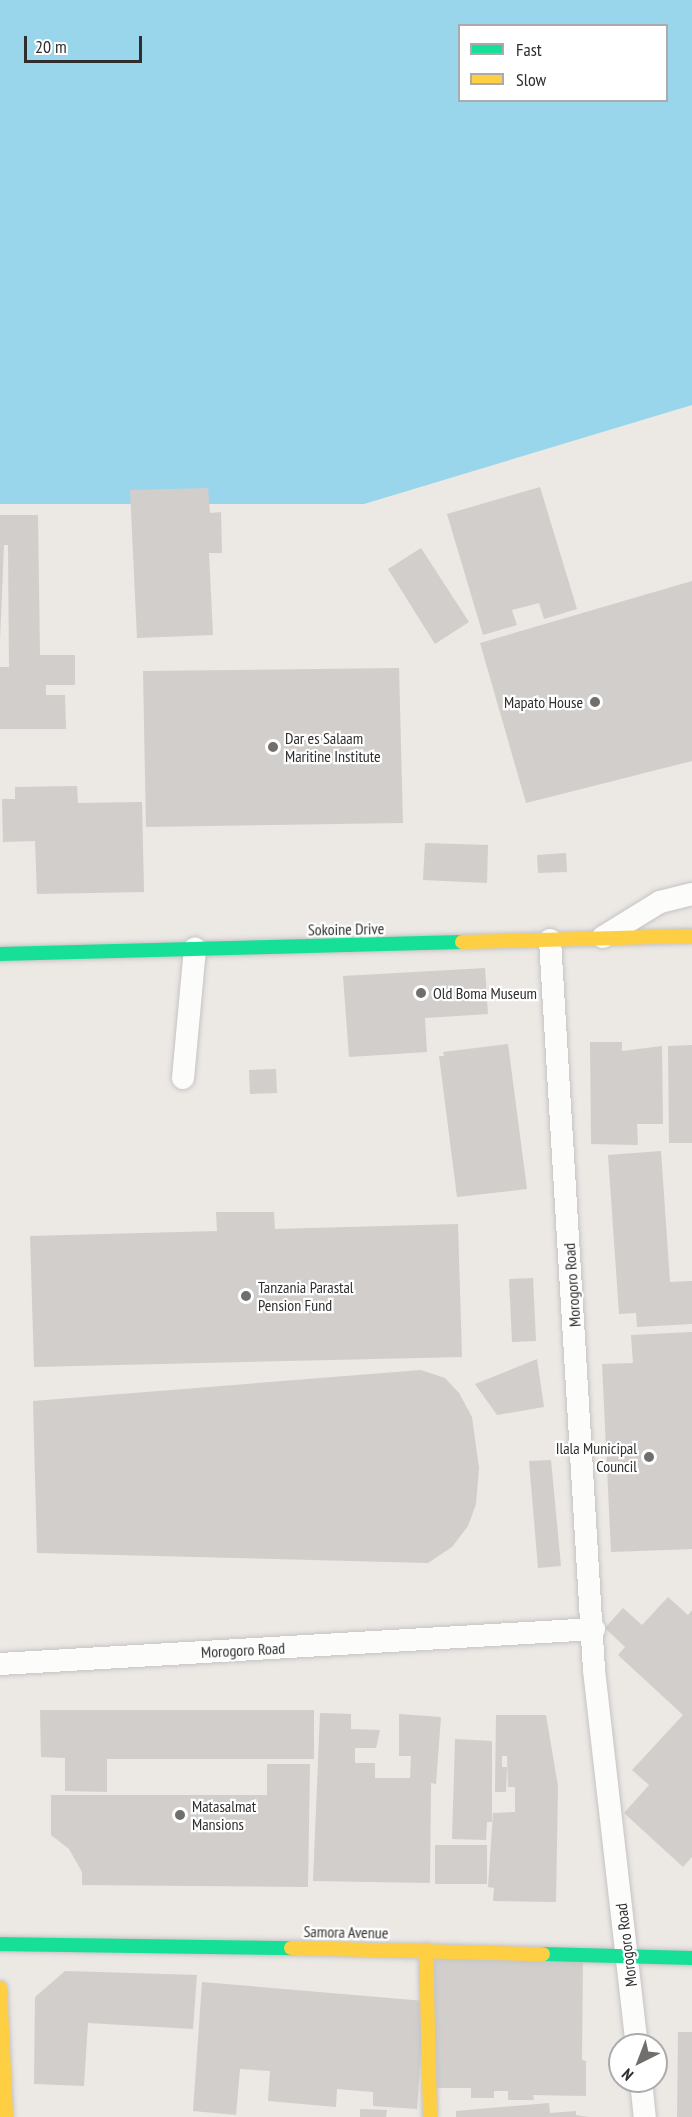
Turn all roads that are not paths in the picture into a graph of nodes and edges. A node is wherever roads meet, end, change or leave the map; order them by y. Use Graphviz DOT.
graph roads {
  1 [pos="692,894"];
  2 [pos="692,936"];
  3 [pos="599,939"];
  4 [pos="550,940"];
  5 [pos="195,949"];
  6 [pos="0,954"];
  7 [pos="183,1078"];
  8 [pos="594,1629"];
  9 [pos="0,1664"];
  10 [pos="0,1944"];
  11 [pos="426,1950"];
  12 [pos="627,1956"];
  13 [pos="692,1958"];
  14 [pos="0,1988"];
  15 [pos="636,2033"];
  16 [pos="642,2093"];
  17 [pos="6,2117"];
  18 [pos="430,2117"];
  19 [pos="645,2117"];
  1 -- 3 [label="lane"];
  2 -- 3 [label="street, Sokoine Drive"];
  3 -- 4 [label="street, Sokoine Drive"];
  4 -- 5 [label="street, Sokoine Drive"];
  4 -- 8 [label="lane, Morogoro Road"];
  5 -- 6 [label="street, Sokoine Drive"];
  5 -- 7 [label="lane"];
  8 -- 9 [label="lane, Morogoro Road"];
  8 -- 12 [label="lane, Morogoro Road"];
  10 -- 11 [label="street, Samora Avenue"];
  11 -- 12 [label="street, Samora Avenue"];
  11 -- 18 [label="street"];
  12 -- 13 [label="street, Samora Avenue"];
  12 -- 15 [label="lane, Morogoro Road"];
  14 -- 17 [label="street"];
  16 -- 19 [label="lane"];
}
